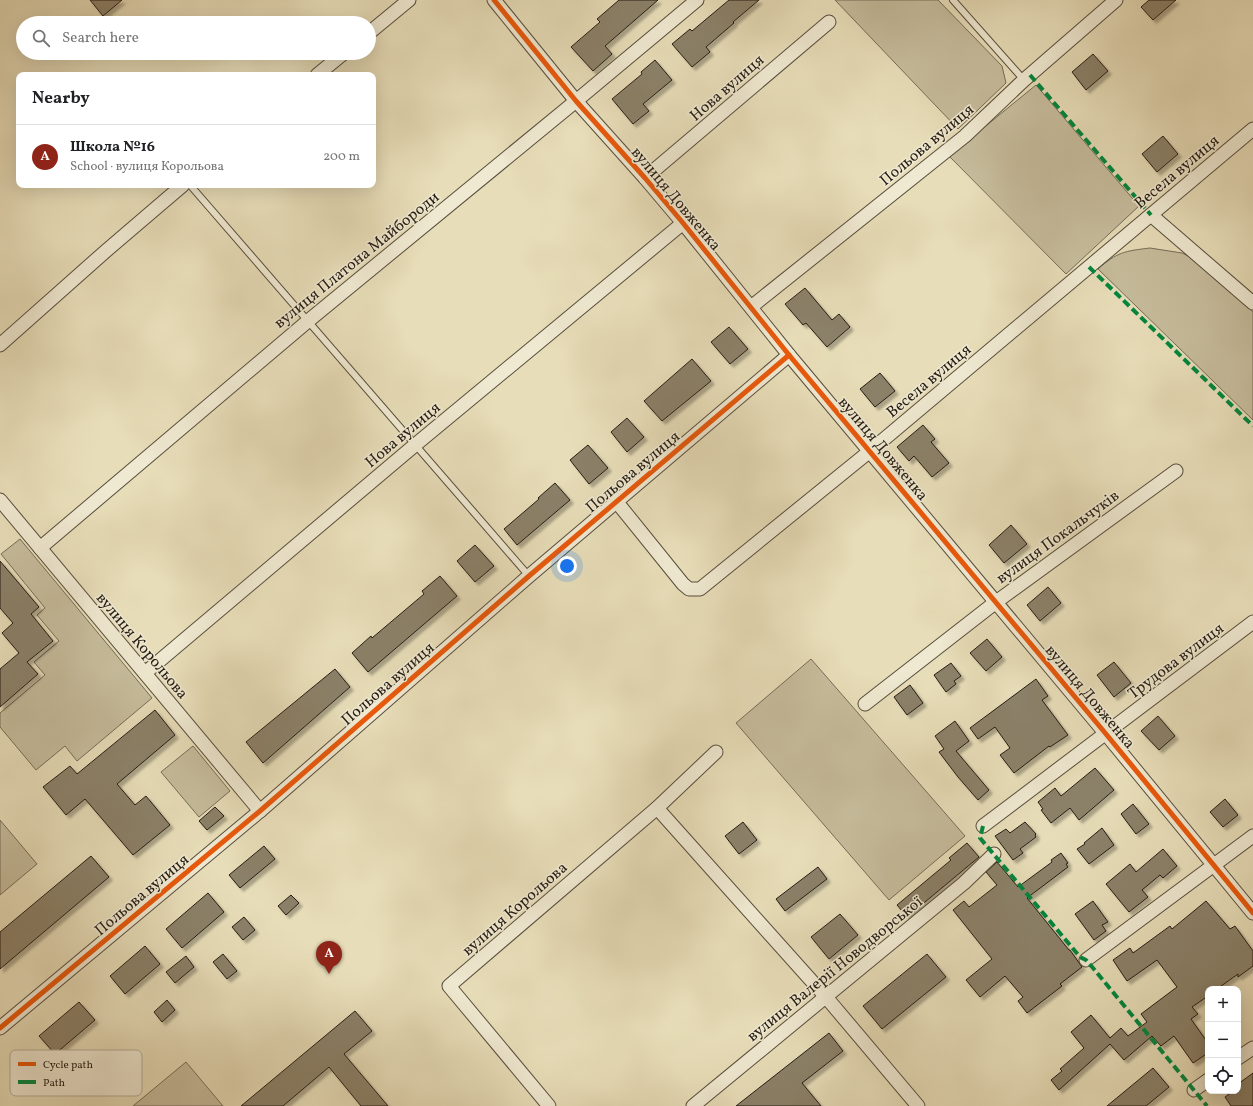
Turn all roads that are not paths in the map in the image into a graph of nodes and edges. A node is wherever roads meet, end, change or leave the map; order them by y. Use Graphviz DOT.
graph roads {
  1 [pos="409,0"];
  2 [pos="494,0"];
  3 [pos="697,0"];
  4 [pos="953,0"];
  5 [pos="1116,0"];
  6 [pos="829,22"];
  7 [pos="376,27"];
  8 [pos="335,60"];
  9 [pos="321,72"];
  10 [pos="1024,80"];
  11 [pos="576,101"];
  12 [pos="1253,129"];
  13 [pos="645,178"];
  14 [pos="179,188"];
  15 [pos="193,188"];
  16 [pos="1151,215"];
  17 [pos="682,223"];
  18 [pos="1253,303"];
  19 [pos="751,307"];
  20 [pos="308,321"];
  21 [pos="0,345"];
  22 [pos="789,356"];
  23 [pos="415,445"];
  24 [pos="870,451"];
  25 [pos="1176,471"];
  26 [pos="0,500"];
  27 [pos="616,501"];
  28 [pos="40,548"];
  29 [pos="529,576"];
  30 [pos="996,602"];
  31 [pos="1253,622"];
  32 [pos="145,673"];
  33 [pos="865,704"];
  34 [pos="1106,734"];
  35 [pos="716,752"];
  36 [pos="657,808"];
  37 [pos="260,811"];
  38 [pos="983,826"];
  39 [pos="1253,836"];
  40 [pos="994,854"];
  41 [pos="1214,865"];
  42 [pos="1253,912"];
  43 [pos="1086,960"];
  44 [pos="826,997"];
  45 [pos="0,1028"];
  46 [pos="1253,1048"];
  47 [pos="1241,1056"];
  48 [pos="1205,1082"];
  49 [pos="1194,1090"];
  50 [pos="549,1106"];
  51 [pos="693,1106"];
  52 [pos="918,1106"];
  1 -- 7 [label="street"];
  2 -- 11 [label="street, вулиця Довженка"];
  3 -- 11 [label="street, вулиця Платона Майбороди"];
  4 -- 10 [label="lane"];
  5 -- 10 [label="street, Польова вулиця"];
  6 -- 13 [label="street, Нова вулиця"];
  8 -- 9 [label="street"];
  10 -- 19 [label="street, Польова вулиця"];
  11 -- 13 [label="street, вулиця Довженка"];
  11 -- 20 [label="street, вулиця Платона Майбороди"];
  12 -- 16 [label="street, Весела вулиця"];
  13 -- 17 [label="street, вулиця Довженка"];
  14 -- 21 [label="street"];
  15 -- 20 [label="lane"];
  16 -- 18 [label="street"];
  16 -- 24 [label="street, Весела вулиця"];
  17 -- 19 [label="street, вулиця Довженка"];
  17 -- 23 [label="street, Нова вулиця"];
  19 -- 22 [label="street, вулиця Довженка"];
  20 -- 23 [label="lane"];
  20 -- 28 [label="street, вулиця Платона Майбороди"];
  22 -- 24 [label="street, вулиця Довженка"];
  22 -- 27 [label="street, Польова вулиця"];
  23 -- 29 [label="lane"];
  23 -- 32 [label="street, Нова вулиця"];
  24 -- 27 [label="street, Весела вулиця"];
  24 -- 30 [label="street, вулиця Довженка"];
  25 -- 30 [label="street, вулиця Покальчуків"];
  26 -- 28 [label="street, вулиця Корольова"];
  27 -- 29 [label="street, Польова вулиця"];
  28 -- 32 [label="street, вулиця Корольова"];
  29 -- 37 [label="street, Польова вулиця"];
  30 -- 33 [label="street, вулиця Покальчуків"];
  30 -- 34 [label="street, вулиця Довженка"];
  31 -- 34 [label="street, Трудова вулиця"];
  32 -- 37 [label="street, вулиця Корольова"];
  34 -- 38 [label="street, Трудова вулиця"];
  34 -- 41 [label="street, вулиця Довженка"];
  35 -- 36 [label="street, вулиця Корольова"];
  36 -- 44 [label="street"];
  36 -- 50 [label="street, вулиця Корольова"];
  37 -- 45 [label="street, Польова вулиця"];
  39 -- 41 [label="street"];
  40 -- 44 [label="street, вулиця Валерії Новодворської"];
  41 -- 42 [label="street, вулиця Довженка"];
  41 -- 43 [label="street"];
  44 -- 51 [label="street, вулиця Валерії Новодворської"];
  44 -- 52 [label="street"];
  46 -- 47 [label="street"];
  48 -- 49 [label="street"];
}
